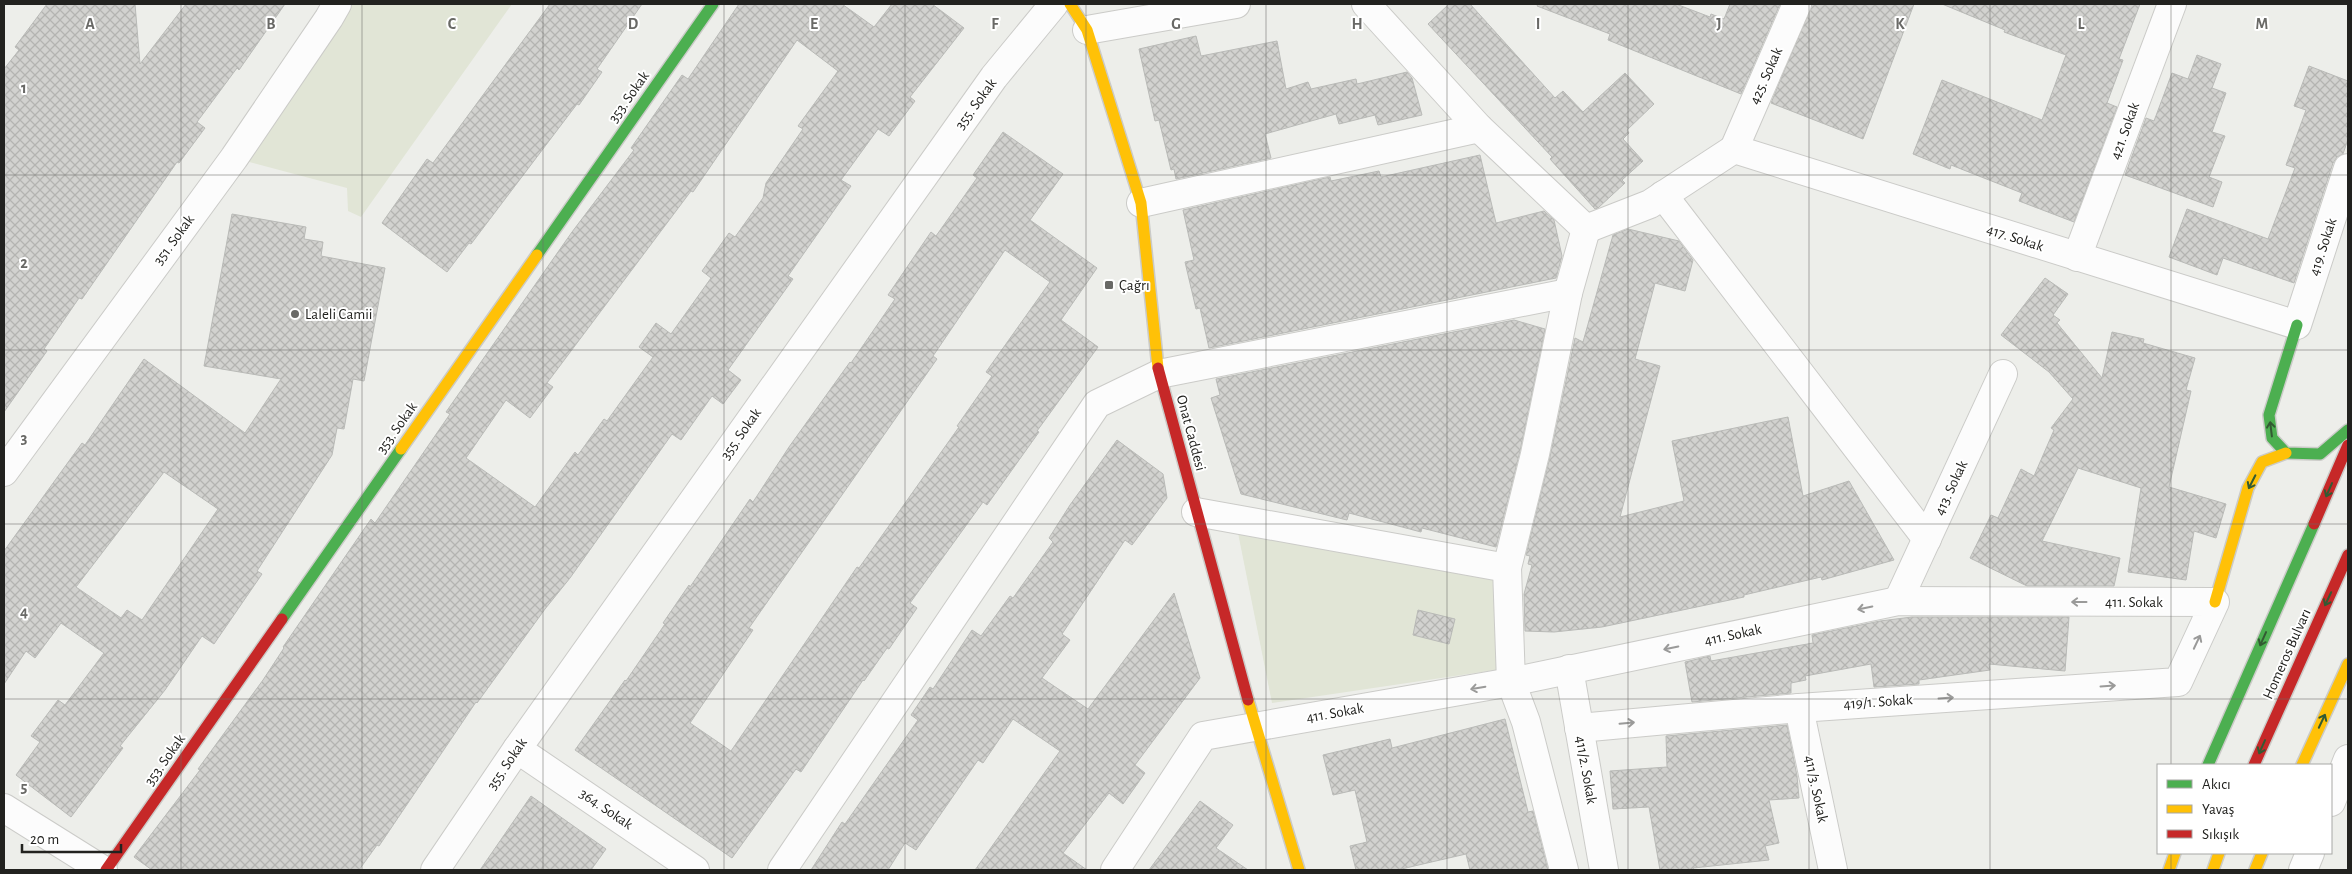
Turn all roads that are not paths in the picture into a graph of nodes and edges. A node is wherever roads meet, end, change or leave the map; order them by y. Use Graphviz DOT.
graph roads {
  1 [pos="337,4"];
  2 [pos="713,4"];
  3 [pos="1054,4"];
  4 [pos="1070,4"];
  5 [pos="1236,4"];
  6 [pos="1366,4"];
  7 [pos="1797,4"];
  8 [pos="2172,4"];
  9 [pos="1087,30"];
  10 [pos="1479,128"];
  11 [pos="1734,149"];
  12 [pos="2348,168"];
  13 [pos="1663,195"];
  14 [pos="1141,203"];
  15 [pos="1586,229"];
  16 [pos="2077,257"];
  17 [pos="1568,293"];
  18 [pos="2297,325"];
  19 [pos="1159,374"];
  20 [pos="2003,374"];
  21 [pos="2348,430"];
  22 [pos="2348,446"];
  23 [pos="2286,453"];
  24 [pos="4,472"];
  25 [pos="1196,512"];
  26 [pos="1927,539"];
  27 [pos="2348,555"];
  28 [pos="1507,568"];
  29 [pos="1898,602"];
  30 [pos="2215,602"];
  31 [pos="2348,664"];
  32 [pos="1569,669"];
  33 [pos="1511,682"];
  34 [pos="1799,708"];
  35 [pos="1255,727"];
  36 [pos="1579,728"];
  37 [pos="517,748"];
  38 [pos="2348,759"];
  39 [pos="2208,764"];
  40 [pos="2254,764"];
  41 [pos="2302,764"];
  42 [pos="2332,799"];
  43 [pos="4,808"];
  44 [pos="2175,854"];
  45 [pos="2219,854"];
  46 [pos="2262,854"];
  47 [pos="2310,854"];
  48 [pos="105,870"];
  49 [pos="435,870"];
  50 [pos="695,870"];
  51 [pos="782,870"];
  52 [pos="1115,870"];
  53 [pos="1299,870"];
  54 [pos="1564,870"];
  55 [pos="1604,870"];
  56 [pos="1833,870"];
  57 [pos="2169,870"];
  58 [pos="2213,870"];
  59 [pos="2254,870"];
  60 [pos="2303,870"];
  1 -- 24 [label="street, 351. Sokak"];
  2 -- 48 [label="main road, 353. Sokak"];
  3 -- 37 [label="street, 355. Sokak"];
  4 -- 9 [label="main road, Onat Caddesi"];
  5 -- 9 [label="street"];
  6 -- 10 [label="street"];
  7 -- 11 [label="street, 425. Sokak"];
  8 -- 16 [label="street, 421. Sokak"];
  9 -- 14 [label="main road, Onat Caddesi"];
  10 -- 14 [label="street"];
  10 -- 15 [label="street"];
  11 -- 13 [label="street"];
  11 -- 16 [label="street, 417. Sokak"];
  12 -- 18 [label="street, 419. Sokak"];
  13 -- 15 [label="street"];
  13 -- 26 [label="street"];
  14 -- 19 [label="main road, Onat Caddesi"];
  15 -- 17 [label="street"];
  16 -- 18 [label="street, 417. Sokak"];
  17 -- 19 [label="street"];
  17 -- 28 [label="street"];
  23 -- 18 [label="main road, one-way"];
  19 -- 25 [label="main road, Onat Caddesi"];
  19 -- 51 [label="street"];
  20 -- 26 [label="street, 413. Sokak"];
  21 -- 23 [label="main road"];
  22 -- 39 [label="main road, one-way"];
  23 -- 30 [label="main road, one-way"];
  25 -- 28 [label="street"];
  25 -- 35 [label="main road, Onat Caddesi"];
  26 -- 29 [label="street, 413. Sokak"];
  27 -- 40 [label="main road, Homeros Bulvarı, one-way"];
  28 -- 33 [label="street"];
  30 -- 29 [label="street, 411. Sokak, one-way"];
  29 -- 32 [label="street, 411. Sokak, one-way"];
  34 -- 30 [label="street, 419/1. Sokak, one-way"];
  41 -- 31 [label="main road, one-way"];
  32 -- 33 [label="street, 411. Sokak"];
  32 -- 36 [label="street, 411/2. Sokak"];
  33 -- 35 [label="street, 411. Sokak, one-way"];
  33 -- 54 [label="street"];
  36 -- 34 [label="street, 419/1. Sokak, one-way"];
  34 -- 56 [label="street, 411/3. Sokak"];
  35 -- 52 [label="street, 411. Sokak"];
  35 -- 53 [label="main road, Onat Caddesi"];
  36 -- 55 [label="street, 411/2. Sokak"];
  37 -- 49 [label="street, 355. Sokak"];
  37 -- 50 [label="street, 364. Sokak"];
  38 -- 42 [label="street"];
  43 -- 48 [label="street"];
  44 -- 57 [label="main road"];
  45 -- 58 [label="main road"];
  46 -- 59 [label="main road"];
  47 -- 60 [label="street"];
}
